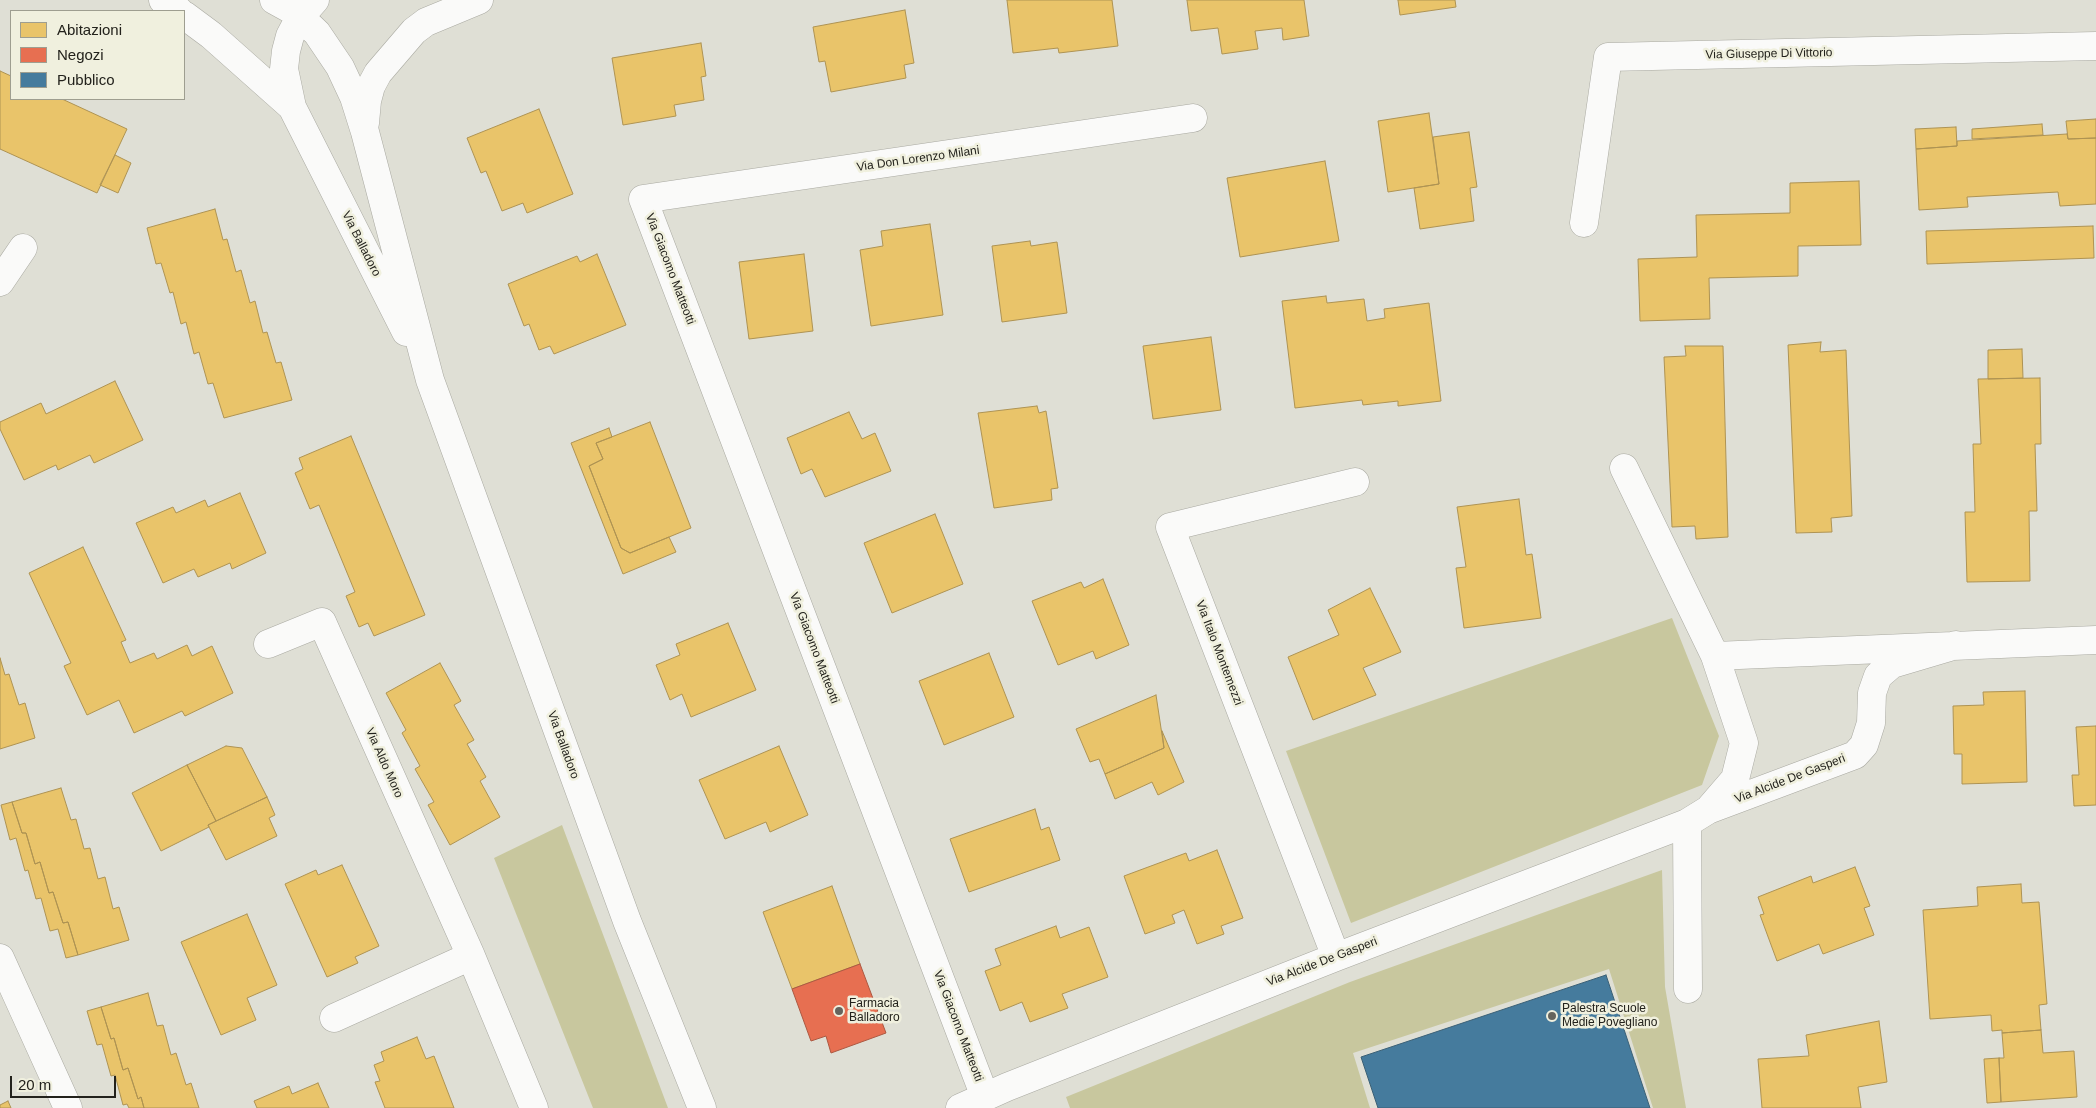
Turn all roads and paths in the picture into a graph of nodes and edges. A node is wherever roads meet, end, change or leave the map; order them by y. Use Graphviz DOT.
graph roads {
  1 [pos="163,0"];
  2 [pos="274,0"];
  3 [pos="479,0"];
  4 [pos="308,9"];
  5 [pos="178,10"];
  6 [pos="185,16"];
  7 [pos="2096,46"];
  8 [pos="292,107"];
  9 [pos="1193,118"];
  10 [pos="365,132"];
  11 [pos="643,199"];
  12 [pos="1584,223"];
  13 [pos="23,248"];
  14 [pos="0,282"];
  15 [pos="430,380"];
  16 [pos="1624,468"];
  17 [pos="1355,482"];
  18 [pos="2096,640"];
  19 [pos="268,644"];
  20 [pos="1956,645"];
  21 [pos="1715,656"];
  22 [pos="1697,816"];
  23 [pos="471,956"];
  24 [pos="1336,957"];
  25 [pos="0,958"];
  26 [pos="1688,989"];
  27 [pos="334,1018"];
  28 [pos="1002,1097"];
  29 [pos="68,1108"];
  30 [pos="534,1108"];
  31 [pos="702,1108"];
  32 [pos="960,1108"];
  1 -- 5 [label="street"];
  2 -- 4 [label="street, Via Balladoro"];
  3 -- 10 [label="street, Via Balladoro"];
  4 -- 8 [label="street, Via Balladoro"];
  4 -- 10 [label="street, Via Balladoro"];
  6 -- 8 [label="street, Via Balladoro"];
  7 -- 12 [label="street, Via Giuseppe Di Vittorio"];
  8 -- 15 [label="street, Via Balladoro"];
  9 -- 11 [label="street, Via Don Lorenzo Milani"];
  10 -- 15 [label="street, Via Balladoro"];
  11 -- 28 [label="street, Via Giacomo Matteotti"];
  13 -- 14 [label="street"];
  15 -- 31 [label="street, Via Balladoro"];
  16 -- 21 [label="street, Via Alcide De Gasperi"];
  17 -- 24 [label="street, Via Italo Montemezzi"];
  18 -- 20 [label="street, Via Alcide De Gasperi"];
  19 -- 23 [label="street, Via Aldo Moro"];
  20 -- 21 [label="street, Via Alcide De Gasperi"];
  20 -- 22 [label="street, Via Alcide De Gasperi"];
  21 -- 22 [label="street, Via Alcide De Gasperi"];
  22 -- 24 [label="street, Via Alcide De Gasperi"];
  22 -- 26 [label="street"];
  23 -- 27 [label="street"];
  23 -- 30 [label="street, Via Aldo Moro"];
  24 -- 28 [label="street, Via Alcide De Gasperi"];
  25 -- 29 [label="street"];
  28 -- 32 [label="street, Via Alcide De Gasperi"];
}
